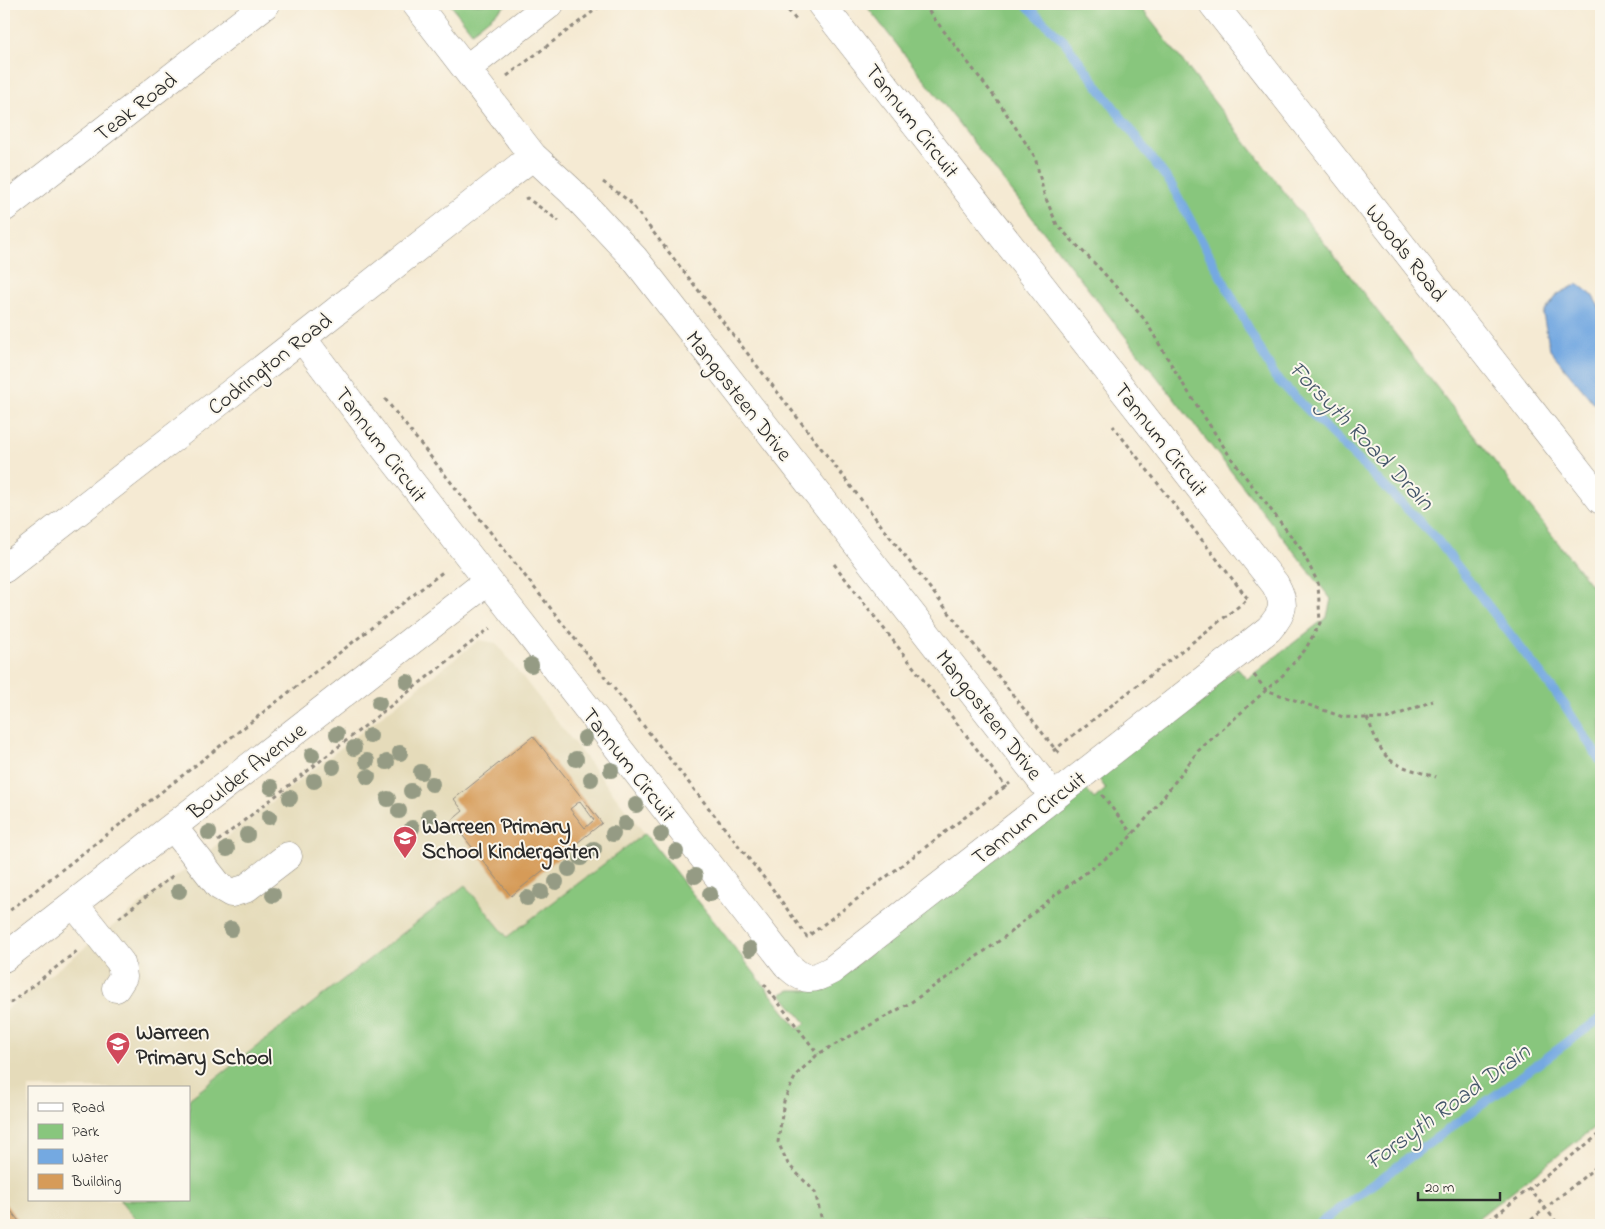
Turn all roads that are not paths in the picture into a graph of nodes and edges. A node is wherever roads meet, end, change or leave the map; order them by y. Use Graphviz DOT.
graph roads {
  1 [pos="266,4"];
  2 [pos="416,4"];
  3 [pos="550,4"];
  4 [pos="821,4"];
  5 [pos="1213,4"];
  6 [pos="466,69"];
  7 [pos="533,156"];
  8 [pos="4,208"];
  9 [pos="302,338"];
  10 [pos="1601,500"];
  11 [pos="4,569"];
  12 [pos="488,581"];
  13 [pos="1054,796"];
  14 [pos="173,827"];
  15 [pos="288,856"];
  16 [pos="74,904"];
  17 [pos="4,958"];
  18 [pos="116,988"];
  1 -- 8 [label="street, Teak Road"];
  2 -- 6 [label="street, Mangosteen Drive"];
  3 -- 6 [label="street"];
  4 -- 13 [label="street, Tannum Circuit"];
  5 -- 10 [label="street, Woods Road"];
  6 -- 7 [label="street, Mangosteen Drive"];
  7 -- 9 [label="street, Codrington Road"];
  7 -- 13 [label="street, Mangosteen Drive"];
  9 -- 11 [label="street, Codrington Road"];
  9 -- 12 [label="street, Tannum Circuit"];
  12 -- 13 [label="street, Tannum Circuit"];
  12 -- 14 [label="street, Boulder Avenue"];
  14 -- 15 [label="street"];
  14 -- 16 [label="street, Boulder Avenue"];
  16 -- 17 [label="street, Boulder Avenue"];
  16 -- 18 [label="street"];
}
